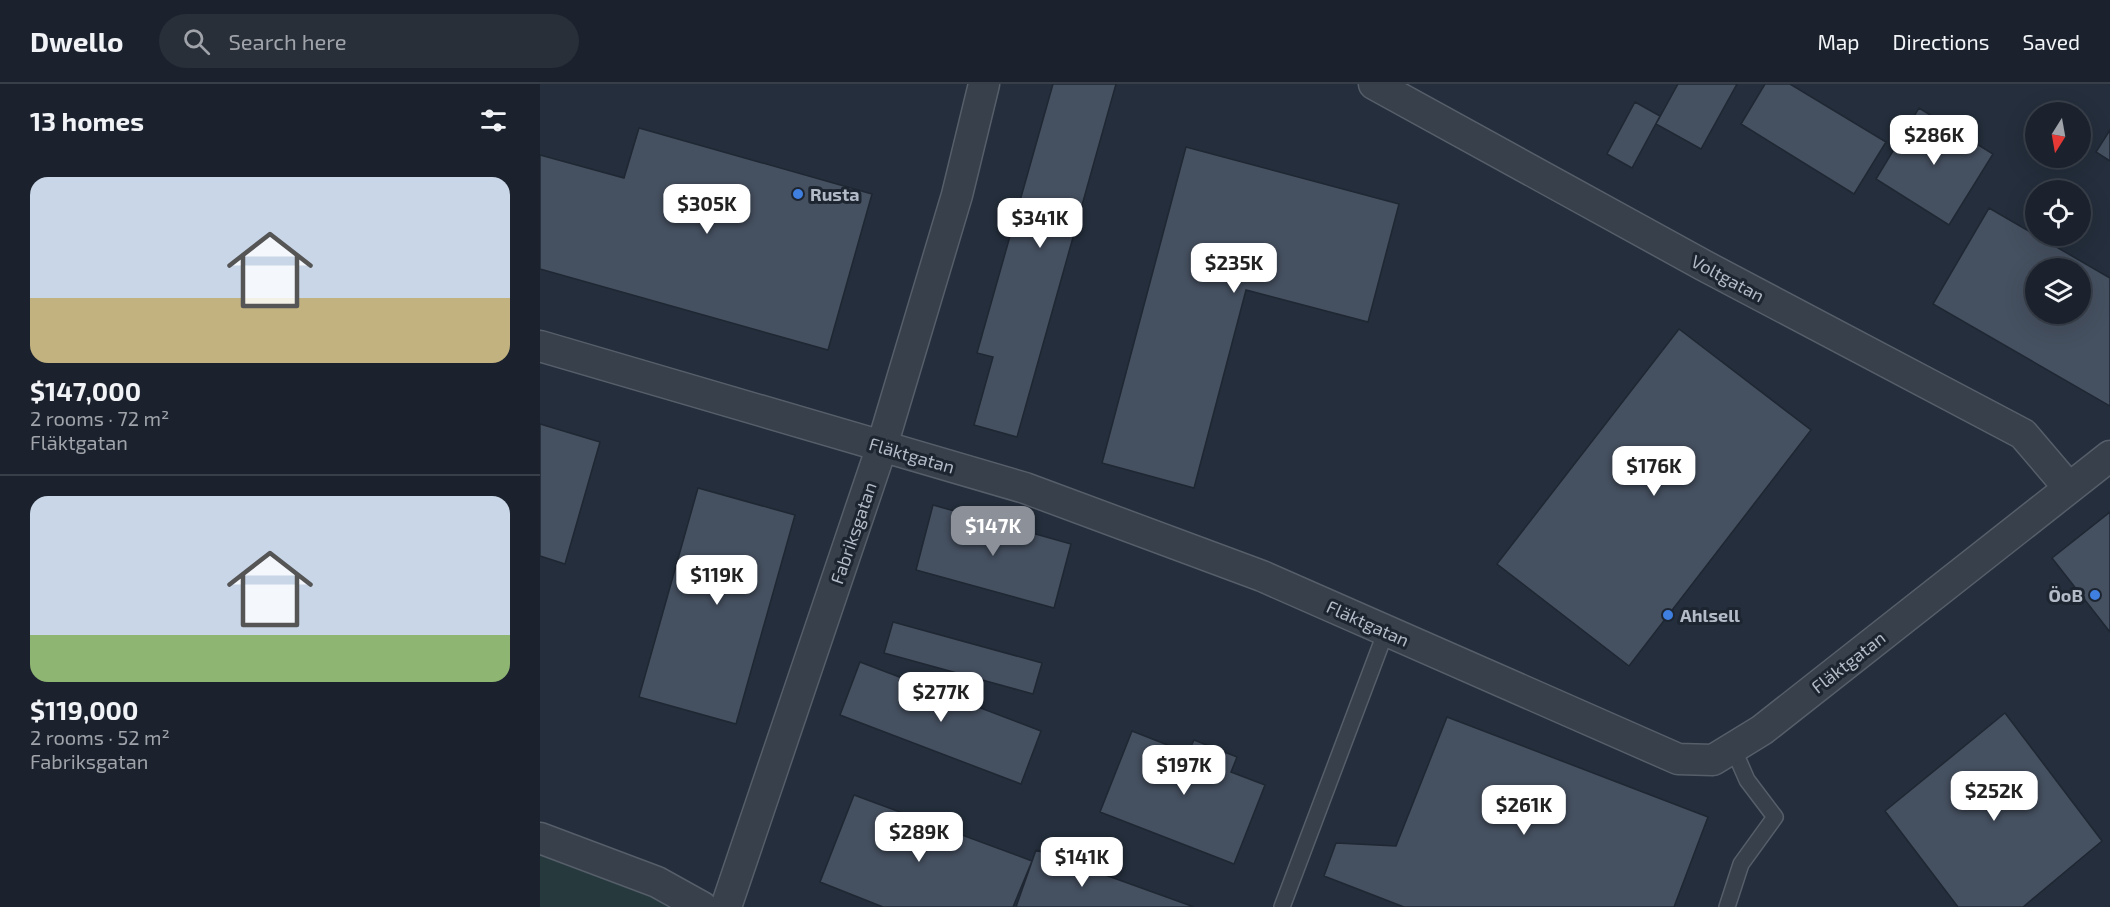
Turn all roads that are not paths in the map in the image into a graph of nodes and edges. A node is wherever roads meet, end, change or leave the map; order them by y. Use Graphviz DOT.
graph roads {
  1 [pos="984,84"];
  2 [pos="1374,84"];
  3 [pos="540,346"];
  4 [pos="882,446"];
  5 [pos="2110,456"];
  6 [pos="2069,488"];
  7 [pos="1386,631"];
  8 [pos="1733,748"];
  9 [pos="540,838"];
  10 [pos="702,907"];
  11 [pos="726,907"];
  12 [pos="1282,907"];
  13 [pos="1727,907"];
  1 -- 4 [label="street, Fabriksgatan"];
  2 -- 6 [label="street, Voltgatan"];
  3 -- 4 [label="street, Fläktgatan"];
  4 -- 7 [label="street, Fläktgatan"];
  4 -- 11 [label="street, Fabriksgatan"];
  5 -- 6 [label="street, Fläktgatan"];
  6 -- 8 [label="street, Fläktgatan"];
  7 -- 8 [label="street, Fläktgatan"];
  7 -- 12 [label="lane"];
  8 -- 13 [label="lane"];
  9 -- 10 [label="street"];
}
